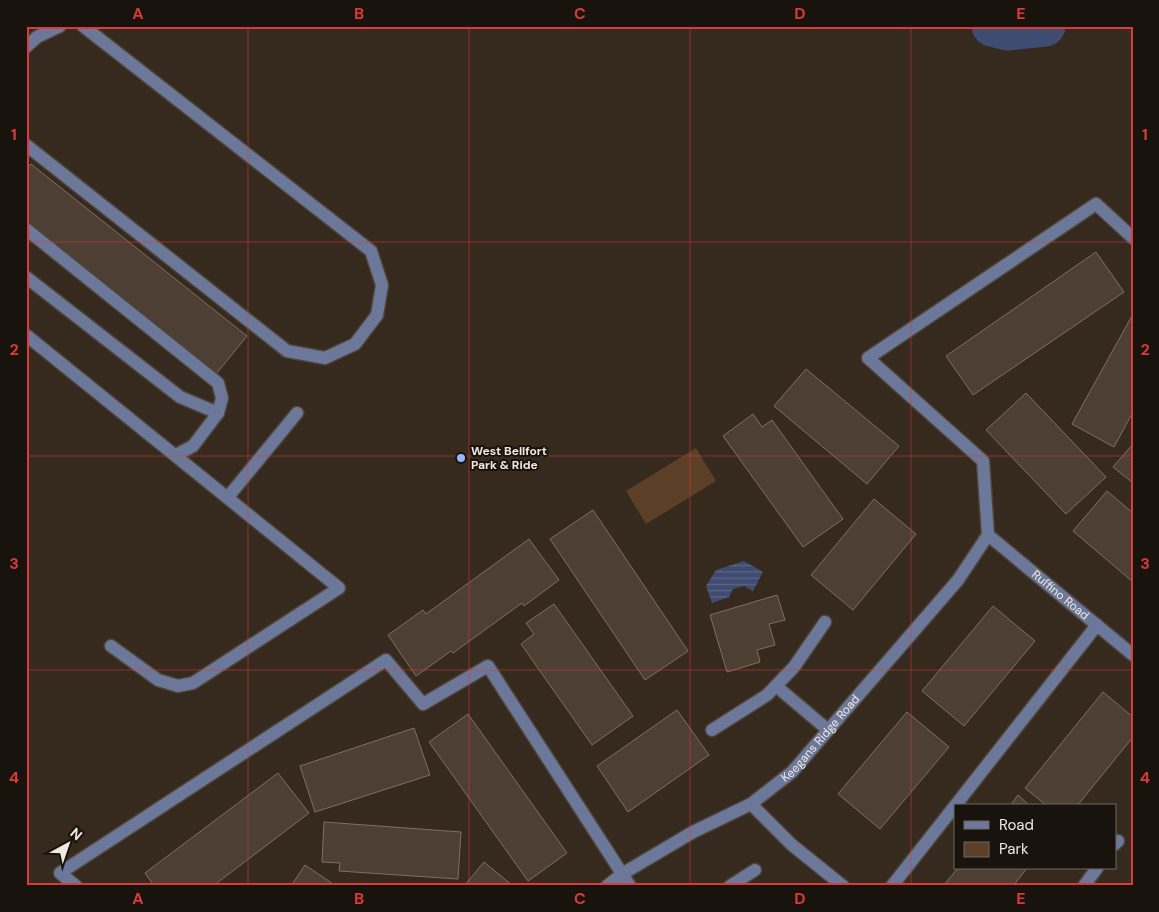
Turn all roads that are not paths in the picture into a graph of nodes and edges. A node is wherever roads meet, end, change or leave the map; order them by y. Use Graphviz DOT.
graph roads {
  1 [pos="60,26"];
  2 [pos="83,26"];
  3 [pos="26,47"];
  4 [pos="26,145"];
  5 [pos="26,229"];
  6 [pos="1133,238"];
  7 [pos="26,277"];
  8 [pos="26,335"];
  9 [pos="297,412"];
  10 [pos="218,413"];
  11 [pos="176,455"];
  12 [pos="228,497"];
  13 [pos="988,536"];
  14 [pos="825,622"];
  15 [pos="1097,625"];
  16 [pos="111,646"];
  17 [pos="1133,655"];
  18 [pos="776,686"];
  19 [pos="712,730"];
  20 [pos="828,730"];
  21 [pos="751,804"];
  22 [pos="956,804"];
  23 [pos="954,807"];
  24 [pos="755,870"];
  25 [pos="1096,870"];
  26 [pos="622,874"];
  27 [pos="76,886"];
  28 [pos="608,886"];
  29 [pos="630,886"];
  30 [pos="730,886"];
  31 [pos="843,886"];
  32 [pos="892,886"];
  33 [pos="1084,886"];
  1 -- 3 [label="street"];
  2 -- 4 [label="street"];
  5 -- 10 [label="street"];
  6 -- 13 [label="street"];
  7 -- 10 [label="street"];
  8 -- 11 [label="street"];
  9 -- 12 [label="street"];
  10 -- 11 [label="street"];
  11 -- 12 [label="street"];
  12 -- 16 [label="street"];
  13 -- 15 [label="street, Ruffino Road"];
  13 -- 20 [label="street, Keegans Ridge Road"];
  14 -- 18 [label="street"];
  15 -- 17 [label="street, Ruffino Road"];
  15 -- 22 [label="street"];
  18 -- 19 [label="street"];
  18 -- 20 [label="street"];
  20 -- 21 [label="street, Keegans Ridge Road"];
  21 -- 26 [label="street, Keegans Ridge Road"];
  21 -- 31 [label="street"];
  23 -- 32 [label="street"];
  24 -- 30 [label="street"];
  25 -- 33 [label="street"];
  26 -- 27 [label="street"];
  26 -- 28 [label="street, Keegans Ridge Road"];
  26 -- 29 [label="street"];
}
